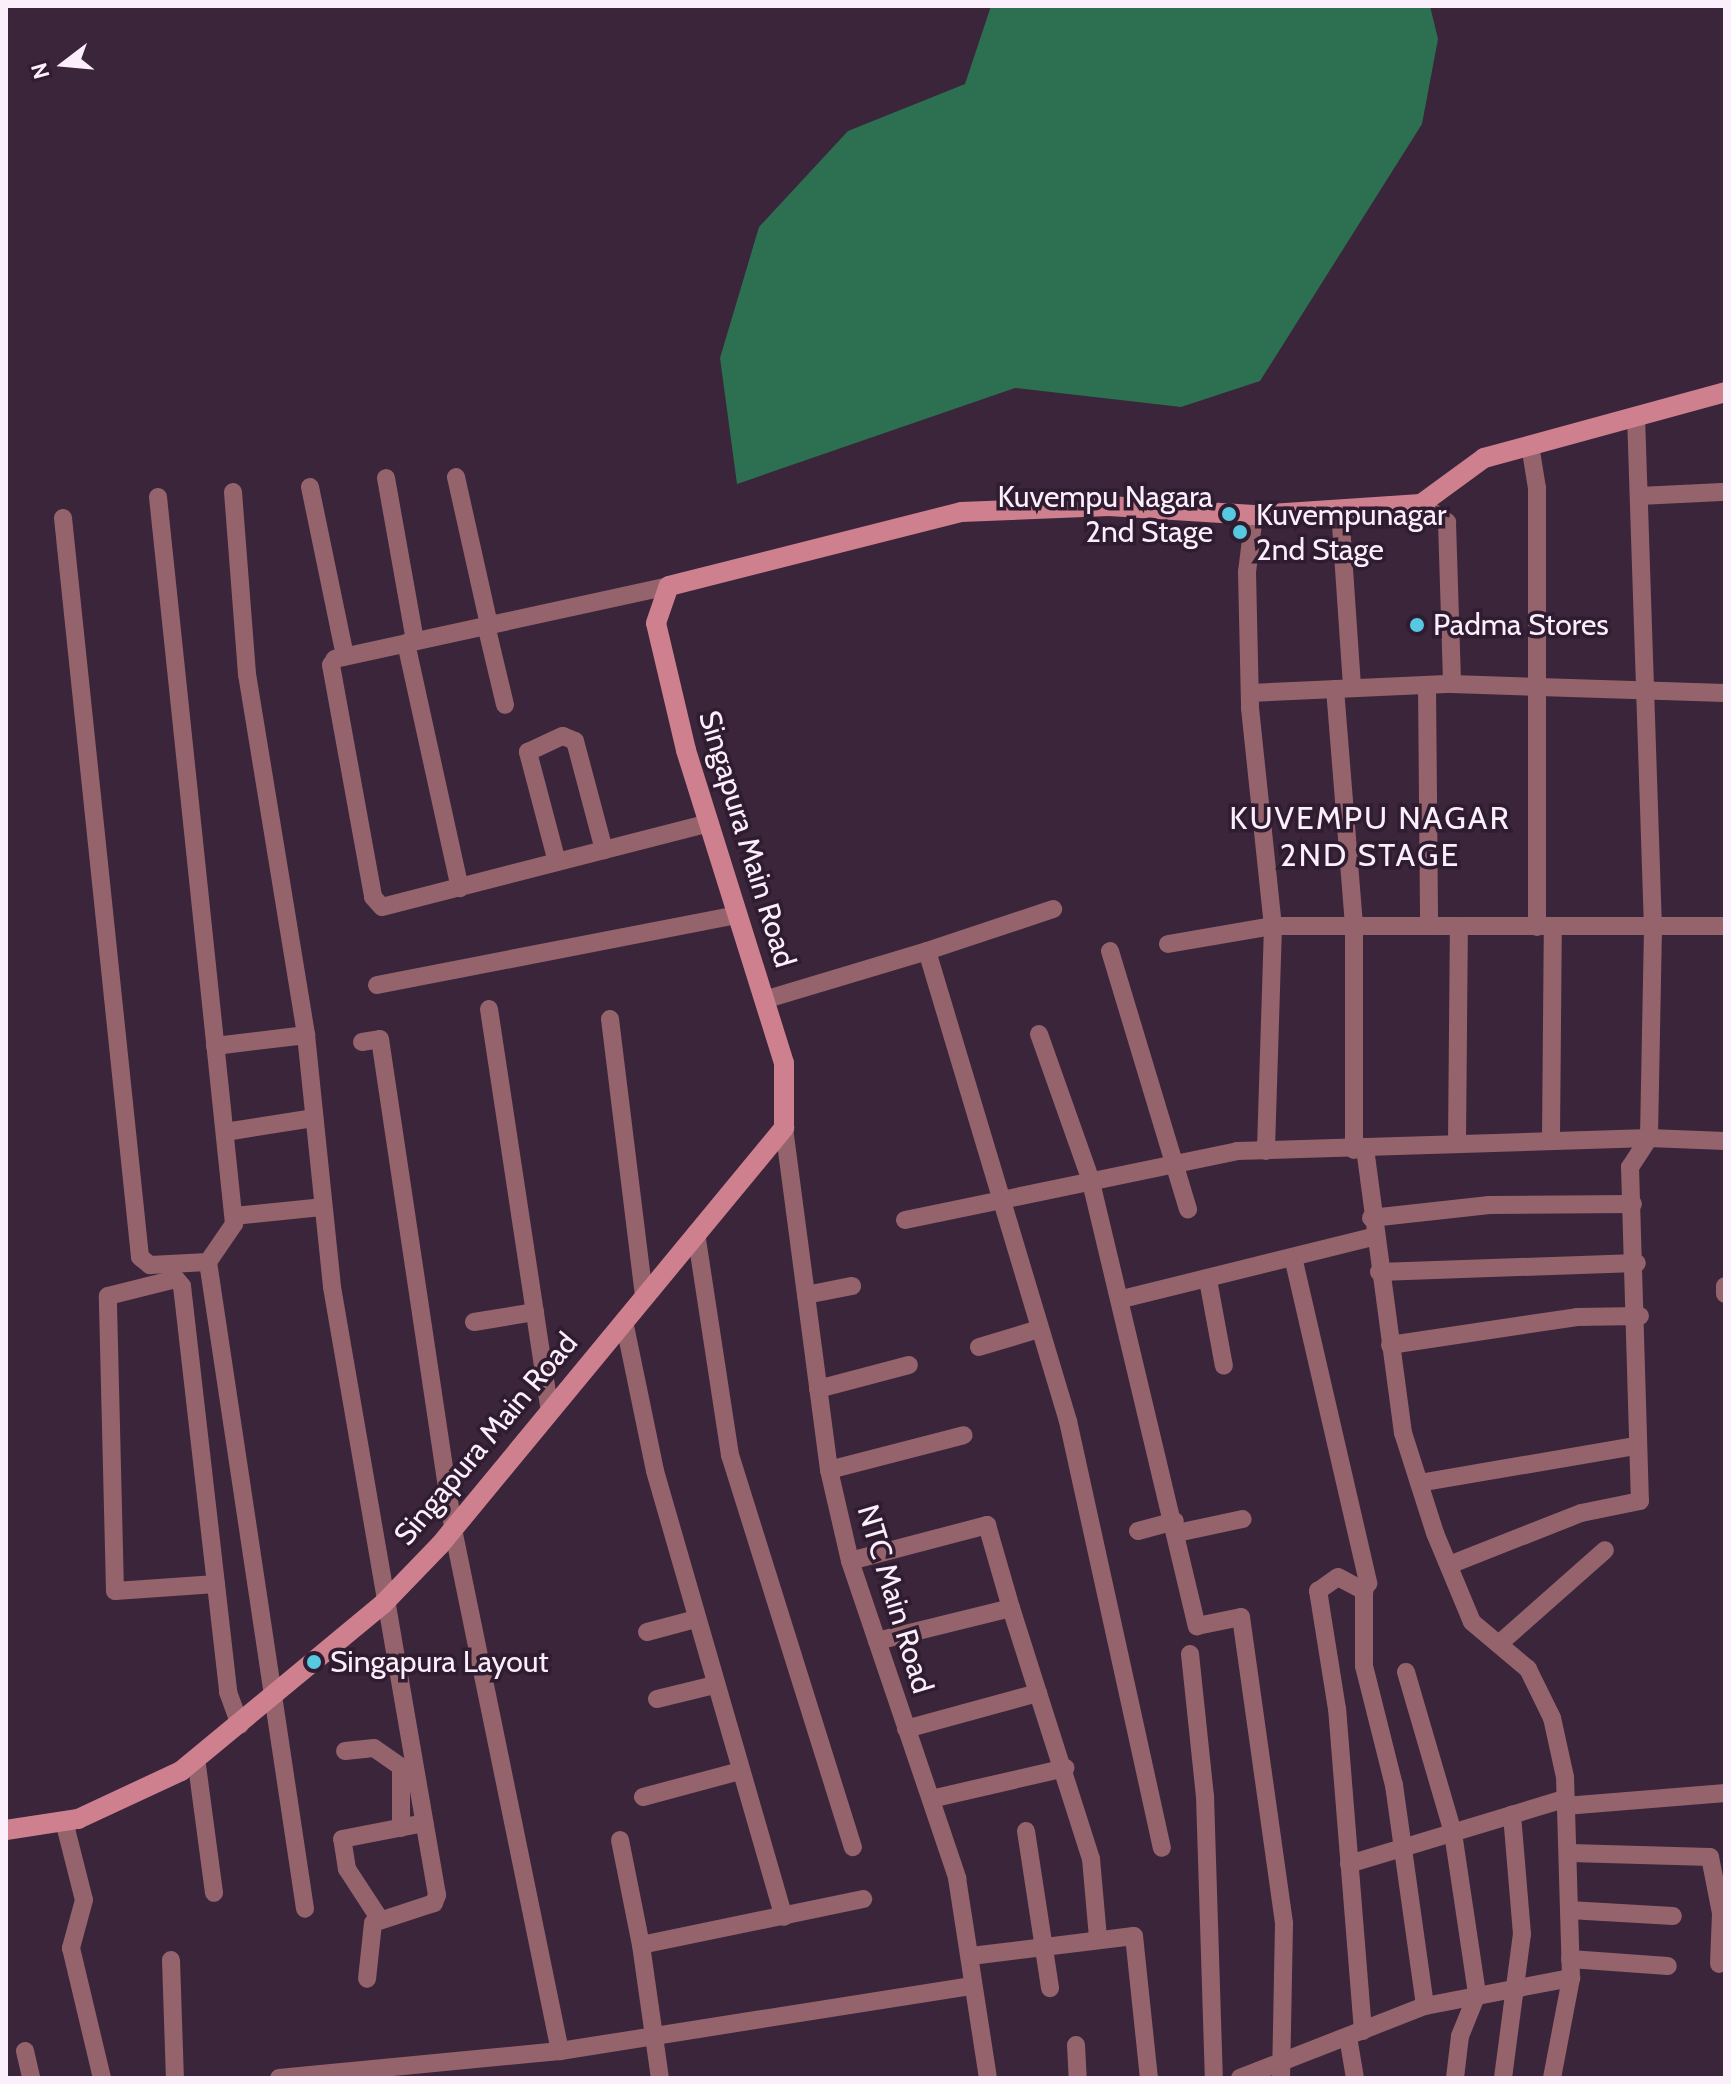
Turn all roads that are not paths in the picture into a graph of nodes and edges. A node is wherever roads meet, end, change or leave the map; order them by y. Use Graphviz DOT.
graph roads {
  1 [pos="1725,392"];
  2 [pos="1636,416"];
  3 [pos="1530,445"];
  4 [pos="456,477"];
  5 [pos="386,478"];
  6 [pos="310,487"];
  7 [pos="233,492"];
  8 [pos="1722,492"];
  9 [pos="1639,496"];
  10 [pos="158,497"];
  11 [pos="1421,504"];
  12 [pos="1340,510"];
  13 [pos="1254,515"];
  14 [pos="63,518"];
  15 [pos="669,586"];
  16 [pos="488,625"];
  17 [pos="411,642"];
  18 [pos="345,656"];
  19 [pos="1452,684"];
  20 [pos="1427,685"];
  21 [pos="1538,686"];
  22 [pos="1344,689"];
  23 [pos="1646,690"];
  24 [pos="1250,693"];
  25 [pos="1725,693"];
  26 [pos="505,705"];
  27 [pos="709,823"];
  28 [pos="604,850"];
  29 [pos="557,862"];
  30 [pos="460,888"];
  31 [pos="1053,909"];
  32 [pos="738,915"];
  33 [pos="1273,926"];
  34 [pos="1354,926"];
  35 [pos="1429,926"];
  36 [pos="1459,926"];
  37 [pos="1725,926"];
  38 [pos="1545,927"];
  39 [pos="1653,928"];
  40 [pos="1168,944"];
  41 [pos="927,951"];
  42 [pos="1110,951"];
  43 [pos="377,985"];
  44 [pos="764,1000"];
  45 [pos="489,1009"];
  46 [pos="610,1019"];
  47 [pos="1039,1034"];
  48 [pos="306,1035"];
  49 [pos="362,1042"];
  50 [pos="215,1046"];
  51 [pos="313,1118"];
  52 [pos="784,1128"];
  53 [pos="225,1132"];
  54 [pos="1551,1137"];
  55 [pos="1649,1138"];
  56 [pos="1725,1141"];
  57 [pos="1457,1143"];
  58 [pos="1360,1150"];
  59 [pos="1266,1151"];
  60 [pos="1178,1160"];
  61 [pos="1090,1178"];
  62 [pos="1004,1198"];
  63 [pos="1633,1204"];
  64 [pos="322,1207"];
  65 [pos="1188,1209"];
  66 [pos="234,1216"];
  67 [pos="905,1220"];
  68 [pos="1372,1227"];
  69 [pos="696,1233"];
  70 [pos="1293,1257"];
  71 [pos="208,1262"];
  72 [pos="1637,1263"];
  73 [pos="1379,1272"];
  74 [pos="1208,1280"];
  75 [pos="852,1286"];
  76 [pos="1725,1286"];
  77 [pos="644,1294"];
  78 [pos="1725,1294"];
  79 [pos="806,1295"];
  80 [pos="1122,1299"];
  81 [pos="535,1312"];
  82 [pos="1640,1316"];
  83 [pos="624,1321"];
  84 [pos="474,1322"];
  85 [pos="1039,1329"];
  86 [pos="1390,1345"];
  87 [pos="979,1347"];
  88 [pos="909,1365"];
  89 [pos="1224,1366"];
  90 [pos="818,1389"];
  91 [pos="550,1412"];
  92 [pos="964,1435"];
  93 [pos="1636,1446"];
  94 [pos="829,1470"];
  95 [pos="1419,1483"];
  96 [pos="1243,1519"];
  97 [pos="1176,1527"];
  98 [pos="453,1529"];
  99 [pos="1138,1531"];
  100 [pos="1605,1550"];
  101 [pos="850,1561"];
  102 [pos="1449,1565"];
  103 [pos="1368,1583"];
  104 [pos="216,1584"];
  105 [pos="383,1604"];
  106 [pos="1011,1608"];
  107 [pos="696,1619"];
  108 [pos="647,1632"];
  109 [pos="877,1641"];
  110 [pos="1500,1643"];
  111 [pos="1190,1654"];
  112 [pos="1406,1672"];
  113 [pos="714,1685"];
  114 [pos="1038,1693"];
  115 [pos="272,1698"];
  116 [pos="657,1699"];
  117 [pos="240,1725"];
  118 [pos="906,1729"];
  119 [pos="345,1751"];
  120 [pos="196,1758"];
  121 [pos="1065,1768"];
  122 [pos="740,1771"];
  123 [pos="1725,1793"];
  124 [pos="643,1797"];
  125 [pos="931,1799"];
  126 [pos="1565,1802"];
  127 [pos="1512,1814"];
  128 [pos="64,1821"];
  129 [pos="424,1823"];
  130 [pos="401,1828"];
  131 [pos="6,1830"];
  132 [pos="1026,1831"];
  133 [pos="1453,1833"];
  134 [pos="620,1840"];
  135 [pos="853,1847"];
  136 [pos="1162,1848"];
  137 [pos="1403,1853"];
  138 [pos="1570,1853"];
  139 [pos="1349,1864"];
  140 [pos="214,1893"];
  141 [pos="863,1899"];
  142 [pos="305,1909"];
  143 [pos="1569,1910"];
  144 [pos="1673,1916"];
  145 [pos="784,1917"];
  146 [pos="379,1918"];
  147 [pos="1098,1938"];
  148 [pos="641,1945"];
  149 [pos="1044,1949"];
  150 [pos="971,1956"];
  151 [pos="171,1960"];
  152 [pos="1719,1964"];
  153 [pos="1668,1966"];
  154 [pos="1570,1969"];
  155 [pos="367,1979"];
  156 [pos="1519,1984"];
  157 [pos="972,1986"];
  158 [pos="1050,1988"];
  159 [pos="1477,1994"];
  160 [pos="1425,2006"];
  161 [pos="652,2033"];
  162 [pos="1355,2034"];
  163 [pos="1076,2045"];
  164 [pos="25,2051"];
  165 [pos="560,2051"];
  166 [pos="1279,2071"];
  167 [pos="417,2072"];
  168 [pos="31,2078"];
  169 [pos="102,2078"];
  170 [pos="175,2078"];
  171 [pos="281,2078"];
  172 [pos="660,2078"];
  173 [pos="988,2078"];
  174 [pos="1078,2078"];
  175 [pos="1149,2078"];
  176 [pos="1214,2078"];
  177 [pos="1240,2078"];
  178 [pos="1355,2078"];
  179 [pos="1455,2078"];
  180 [pos="1503,2078"];
  181 [pos="1552,2078"];
  1 -- 2 [label="street"];
  2 -- 3 [label="street"];
  2 -- 9 [label="street"];
  3 -- 11 [label="street"];
  3 -- 21 [label="street"];
  4 -- 16 [label="street"];
  5 -- 17 [label="street"];
  6 -- 18 [label="street"];
  7 -- 48 [label="street"];
  8 -- 9 [label="street"];
  9 -- 23 [label="street"];
  10 -- 50 [label="street"];
  11 -- 12 [label="street"];
  11 -- 19 [label="street"];
  12 -- 13 [label="street"];
  12 -- 22 [label="street"];
  13 -- 15 [label="street"];
  13 -- 24 [label="street"];
  14 -- 71 [label="street"];
  15 -- 16 [label="street"];
  15 -- 27 [label="street, Singapura Main Road"];
  16 -- 17 [label="street"];
  16 -- 26 [label="street"];
  17 -- 18 [label="street"];
  17 -- 30 [label="street"];
  18 -- 30 [label="street"];
  19 -- 20 [label="street"];
  19 -- 21 [label="street"];
  20 -- 22 [label="street"];
  20 -- 35 [label="street"];
  21 -- 23 [label="street"];
  21 -- 38 [label="street"];
  22 -- 24 [label="street"];
  22 -- 34 [label="street"];
  23 -- 25 [label="street"];
  23 -- 39 [label="street"];
  24 -- 33 [label="street"];
  27 -- 28 [label="street"];
  27 -- 32 [label="street, Singapura Main Road"];
  28 -- 29 [label="street"];
  28 -- 29 [label="street"];
  29 -- 30 [label="street"];
  31 -- 41 [label="street"];
  32 -- 43 [label="street"];
  32 -- 44 [label="street, Singapura Main Road"];
  33 -- 34 [label="street"];
  33 -- 40 [label="street"];
  33 -- 59 [label="street"];
  34 -- 35 [label="street"];
  34 -- 58 [label="street"];
  35 -- 36 [label="street"];
  36 -- 38 [label="street"];
  36 -- 57 [label="street"];
  37 -- 39 [label="street"];
  38 -- 39 [label="street"];
  38 -- 54 [label="street"];
  39 -- 55 [label="street"];
  41 -- 44 [label="street"];
  41 -- 62 [label="street"];
  42 -- 60 [label="street"];
  44 -- 52 [label="street, Singapura Main Road"];
  45 -- 81 [label="street"];
  46 -- 77 [label="street"];
  47 -- 61 [label="street"];
  48 -- 50 [label="street"];
  48 -- 51 [label="street"];
  49 -- 98 [label="street"];
  50 -- 53 [label="street"];
  51 -- 53 [label="street"];
  51 -- 64 [label="street"];
  52 -- 69 [label="street, Singapura Main Road"];
  52 -- 79 [label="street, NTC Main Road"];
  53 -- 66 [label="street"];
  54 -- 55 [label="street"];
  54 -- 57 [label="street"];
  55 -- 56 [label="street"];
  55 -- 63 [label="street"];
  57 -- 58 [label="street"];
  58 -- 59 [label="street"];
  58 -- 68 [label="street"];
  59 -- 60 [label="street"];
  60 -- 61 [label="street"];
  60 -- 65 [label="street"];
  61 -- 62 [label="street"];
  61 -- 80 [label="street"];
  62 -- 67 [label="street"];
  62 -- 85 [label="street"];
  63 -- 68 [label="street"];
  63 -- 72 [label="street"];
  64 -- 66 [label="street"];
  64 -- 105 [label="street"];
  66 -- 71 [label="street"];
  68 -- 70 [label="street"];
  68 -- 73 [label="street"];
  69 -- 77 [label="street, Singapura Main Road"];
  69 -- 135 [label="street"];
  70 -- 74 [label="street"];
  70 -- 103 [label="street"];
  71 -- 115 [label="street"];
  72 -- 73 [label="street"];
  72 -- 82 [label="street"];
  73 -- 86 [label="street"];
  74 -- 80 [label="street"];
  74 -- 89 [label="street"];
  75 -- 79 [label="street"];
  76 -- 78 [label="street"];
  77 -- 83 [label="street, Singapura Main Road"];
  79 -- 90 [label="street, NTC Main Road"];
  80 -- 97 [label="street"];
  81 -- 84 [label="street"];
  81 -- 91 [label="street"];
  82 -- 86 [label="street"];
  82 -- 93 [label="street"];
  83 -- 91 [label="street, Singapura Main Road"];
  83 -- 107 [label="street"];
  85 -- 87 [label="street"];
  85 -- 136 [label="street"];
  86 -- 95 [label="street"];
  88 -- 90 [label="street"];
  90 -- 94 [label="street, NTC Main Road"];
  91 -- 98 [label="street, Singapura Main Road"];
  92 -- 94 [label="street"];
  93 -- 95 [label="street"];
  93 -- 102 [label="street"];
  94 -- 101 [label="street, NTC Main Road"];
  95 -- 102 [label="street"];
  96 -- 97 [label="street"];
  97 -- 99 [label="street"];
  97 -- 166 [label="street"];
  98 -- 105 [label="street, Singapura Main Road"];
  98 -- 165 [label="street"];
  100 -- 110 [label="street"];
  101 -- 106 [label="street"];
  101 -- 109 [label="street, NTC Main Road"];
  102 -- 110 [label="street"];
  104 -- 104 [label="street"];
  104 -- 117 [label="street"];
  105 -- 115 [label="street, Singapura Main Road"];
  105 -- 129 [label="street"];
  106 -- 109 [label="street"];
  106 -- 114 [label="street"];
  107 -- 108 [label="street"];
  107 -- 113 [label="street"];
  109 -- 118 [label="street, NTC Main Road"];
  110 -- 126 [label="street"];
  111 -- 176 [label="street"];
  112 -- 133 [label="street"];
  113 -- 116 [label="street"];
  113 -- 122 [label="street"];
  114 -- 118 [label="street"];
  114 -- 121 [label="street"];
  115 -- 117 [label="street, Singapura Main Road"];
  115 -- 142 [label="street"];
  117 -- 120 [label="street, Singapura Main Road"];
  118 -- 125 [label="street, NTC Main Road"];
  119 -- 130 [label="street"];
  120 -- 128 [label="street, Singapura Main Road"];
  120 -- 140 [label="street"];
  121 -- 125 [label="street"];
  121 -- 147 [label="street"];
  122 -- 124 [label="street"];
  122 -- 145 [label="street"];
  123 -- 126 [label="street"];
  125 -- 150 [label="street, NTC Main Road"];
  126 -- 127 [label="street"];
  126 -- 138 [label="street"];
  127 -- 133 [label="street"];
  127 -- 156 [label="street"];
  128 -- 131 [label="street, Singapura Main Road"];
  128 -- 169 [label="street"];
  129 -- 130 [label="street"];
  129 -- 146 [label="street"];
  130 -- 146 [label="street"];
  132 -- 149 [label="street"];
  133 -- 137 [label="street"];
  133 -- 159 [label="street"];
  134 -- 148 [label="street"];
  137 -- 139 [label="street"];
  137 -- 139 [label="street"];
  137 -- 160 [label="street"];
  138 -- 143 [label="street"];
  138 -- 152 [label="street"];
  139 -- 162 [label="street"];
  141 -- 145 [label="street"];
  143 -- 144 [label="street"];
  143 -- 154 [label="street"];
  145 -- 148 [label="street"];
  146 -- 155 [label="street"];
  147 -- 149 [label="street"];
  147 -- 175 [label="street"];
  148 -- 161 [label="street"];
  149 -- 150 [label="street"];
  149 -- 158 [label="street"];
  150 -- 157 [label="street, NTC Main Road"];
  151 -- 170 [label="street"];
  153 -- 154 [label="street"];
  154 -- 156 [label="street"];
  154 -- 181 [label="street"];
  156 -- 159 [label="street"];
  156 -- 180 [label="street"];
  157 -- 161 [label="street"];
  157 -- 173 [label="street, NTC Main Road"];
  159 -- 160 [label="street"];
  159 -- 179 [label="street"];
  160 -- 162 [label="street"];
  161 -- 165 [label="street"];
  161 -- 172 [label="street"];
  162 -- 166 [label="street"];
  162 -- 178 [label="street"];
  163 -- 174 [label="street"];
  164 -- 168 [label="street"];
  165 -- 167 [label="street"];
  166 -- 177 [label="street"];
  167 -- 171 [label="street"];
}
